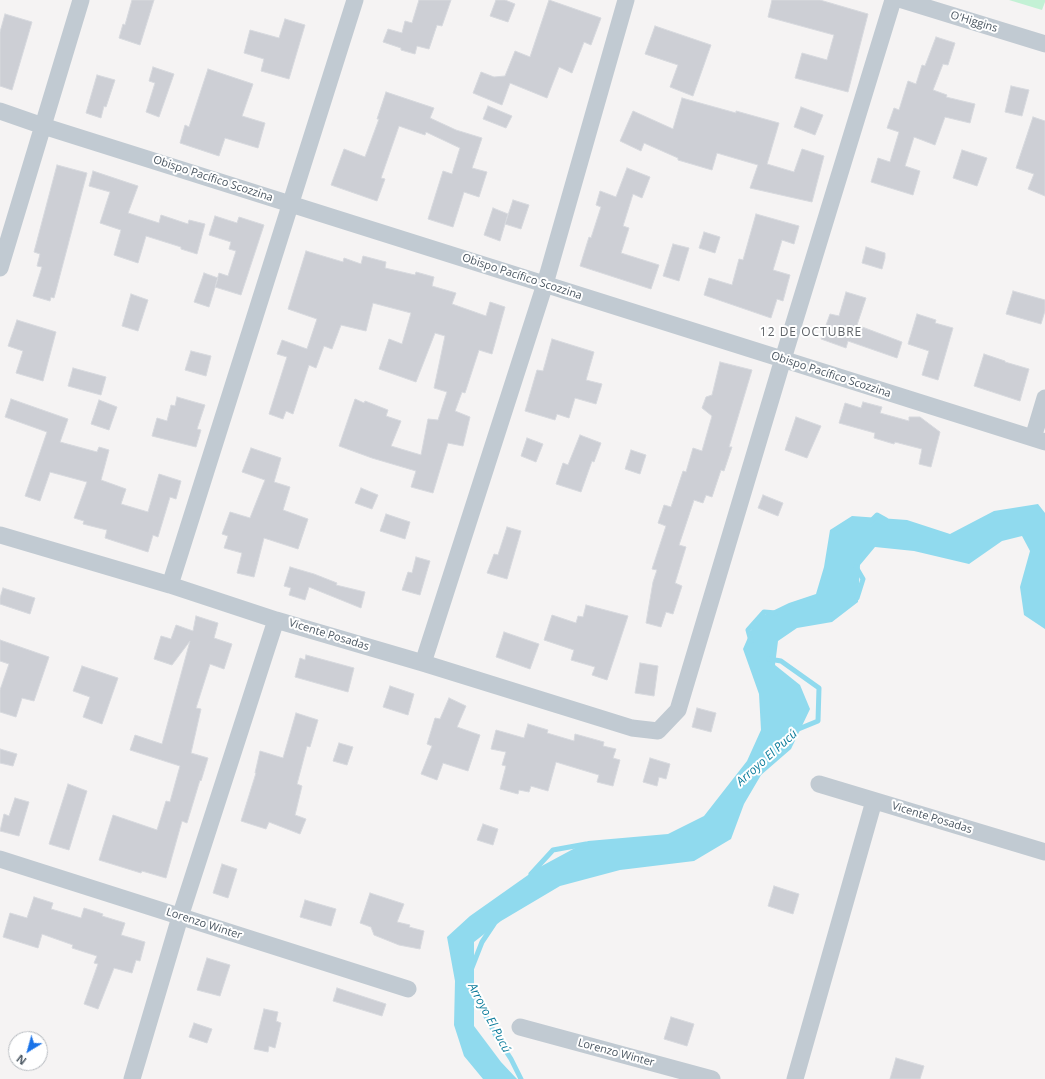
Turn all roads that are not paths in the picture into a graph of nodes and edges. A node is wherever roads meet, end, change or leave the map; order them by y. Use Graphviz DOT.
graph roads {
  1 [pos="82,0"];
  2 [pos="355,0"];
  3 [pos="626,0"];
  4 [pos="893,0"];
  5 [pos="902,0"];
  6 [pos="1045,44"];
  7 [pos="0,111"];
  8 [pos="43,126"];
  9 [pos="290,204"];
  10 [pos="0,268"];
  11 [pos="545,284"];
  12 [pos="783,359"];
  13 [pos="1045,398"];
  14 [pos="1039,440"];
  15 [pos="0,535"];
  16 [pos="170,585"];
  17 [pos="276,620"];
  18 [pos="423,663"];
  19 [pos="819,784"];
  20 [pos="874,801"];
  21 [pos="1045,852"];
  22 [pos="0,859"];
  23 [pos="180,917"];
  24 [pos="408,989"];
  25 [pos="520,1028"];
  26 [pos="132,1079"];
  27 [pos="712,1079"];
  28 [pos="795,1079"];
  1 -- 8 [label="street"];
  2 -- 9 [label="street"];
  3 -- 11 [label="street"];
  4 -- 12 [label="street"];
  5 -- 6 [label="street, O'Higgins"];
  7 -- 8 [label="street, Obispo Pacífico Scozzina"];
  8 -- 9 [label="street, Obispo Pacífico Scozzina"];
  8 -- 10 [label="street"];
  9 -- 11 [label="street, Obispo Pacífico Scozzina"];
  9 -- 16 [label="street"];
  11 -- 12 [label="street, Obispo Pacífico Scozzina"];
  11 -- 18 [label="street"];
  12 -- 14 [label="street, Obispo Pacífico Scozzina"];
  12 -- 18 [label="street, Vicente Posadas"];
  13 -- 14 [label="street"];
  15 -- 16 [label="street, Vicente Posadas"];
  16 -- 17 [label="street, Vicente Posadas"];
  17 -- 18 [label="street, Vicente Posadas"];
  17 -- 23 [label="street"];
  19 -- 20 [label="street, Vicente Posadas"];
  20 -- 21 [label="street, Vicente Posadas"];
  20 -- 28 [label="street"];
  22 -- 23 [label="street, Lorenzo Winter"];
  23 -- 24 [label="street, Lorenzo Winter"];
  23 -- 26 [label="street"];
  25 -- 27 [label="street, Lorenzo Winter"];
}
